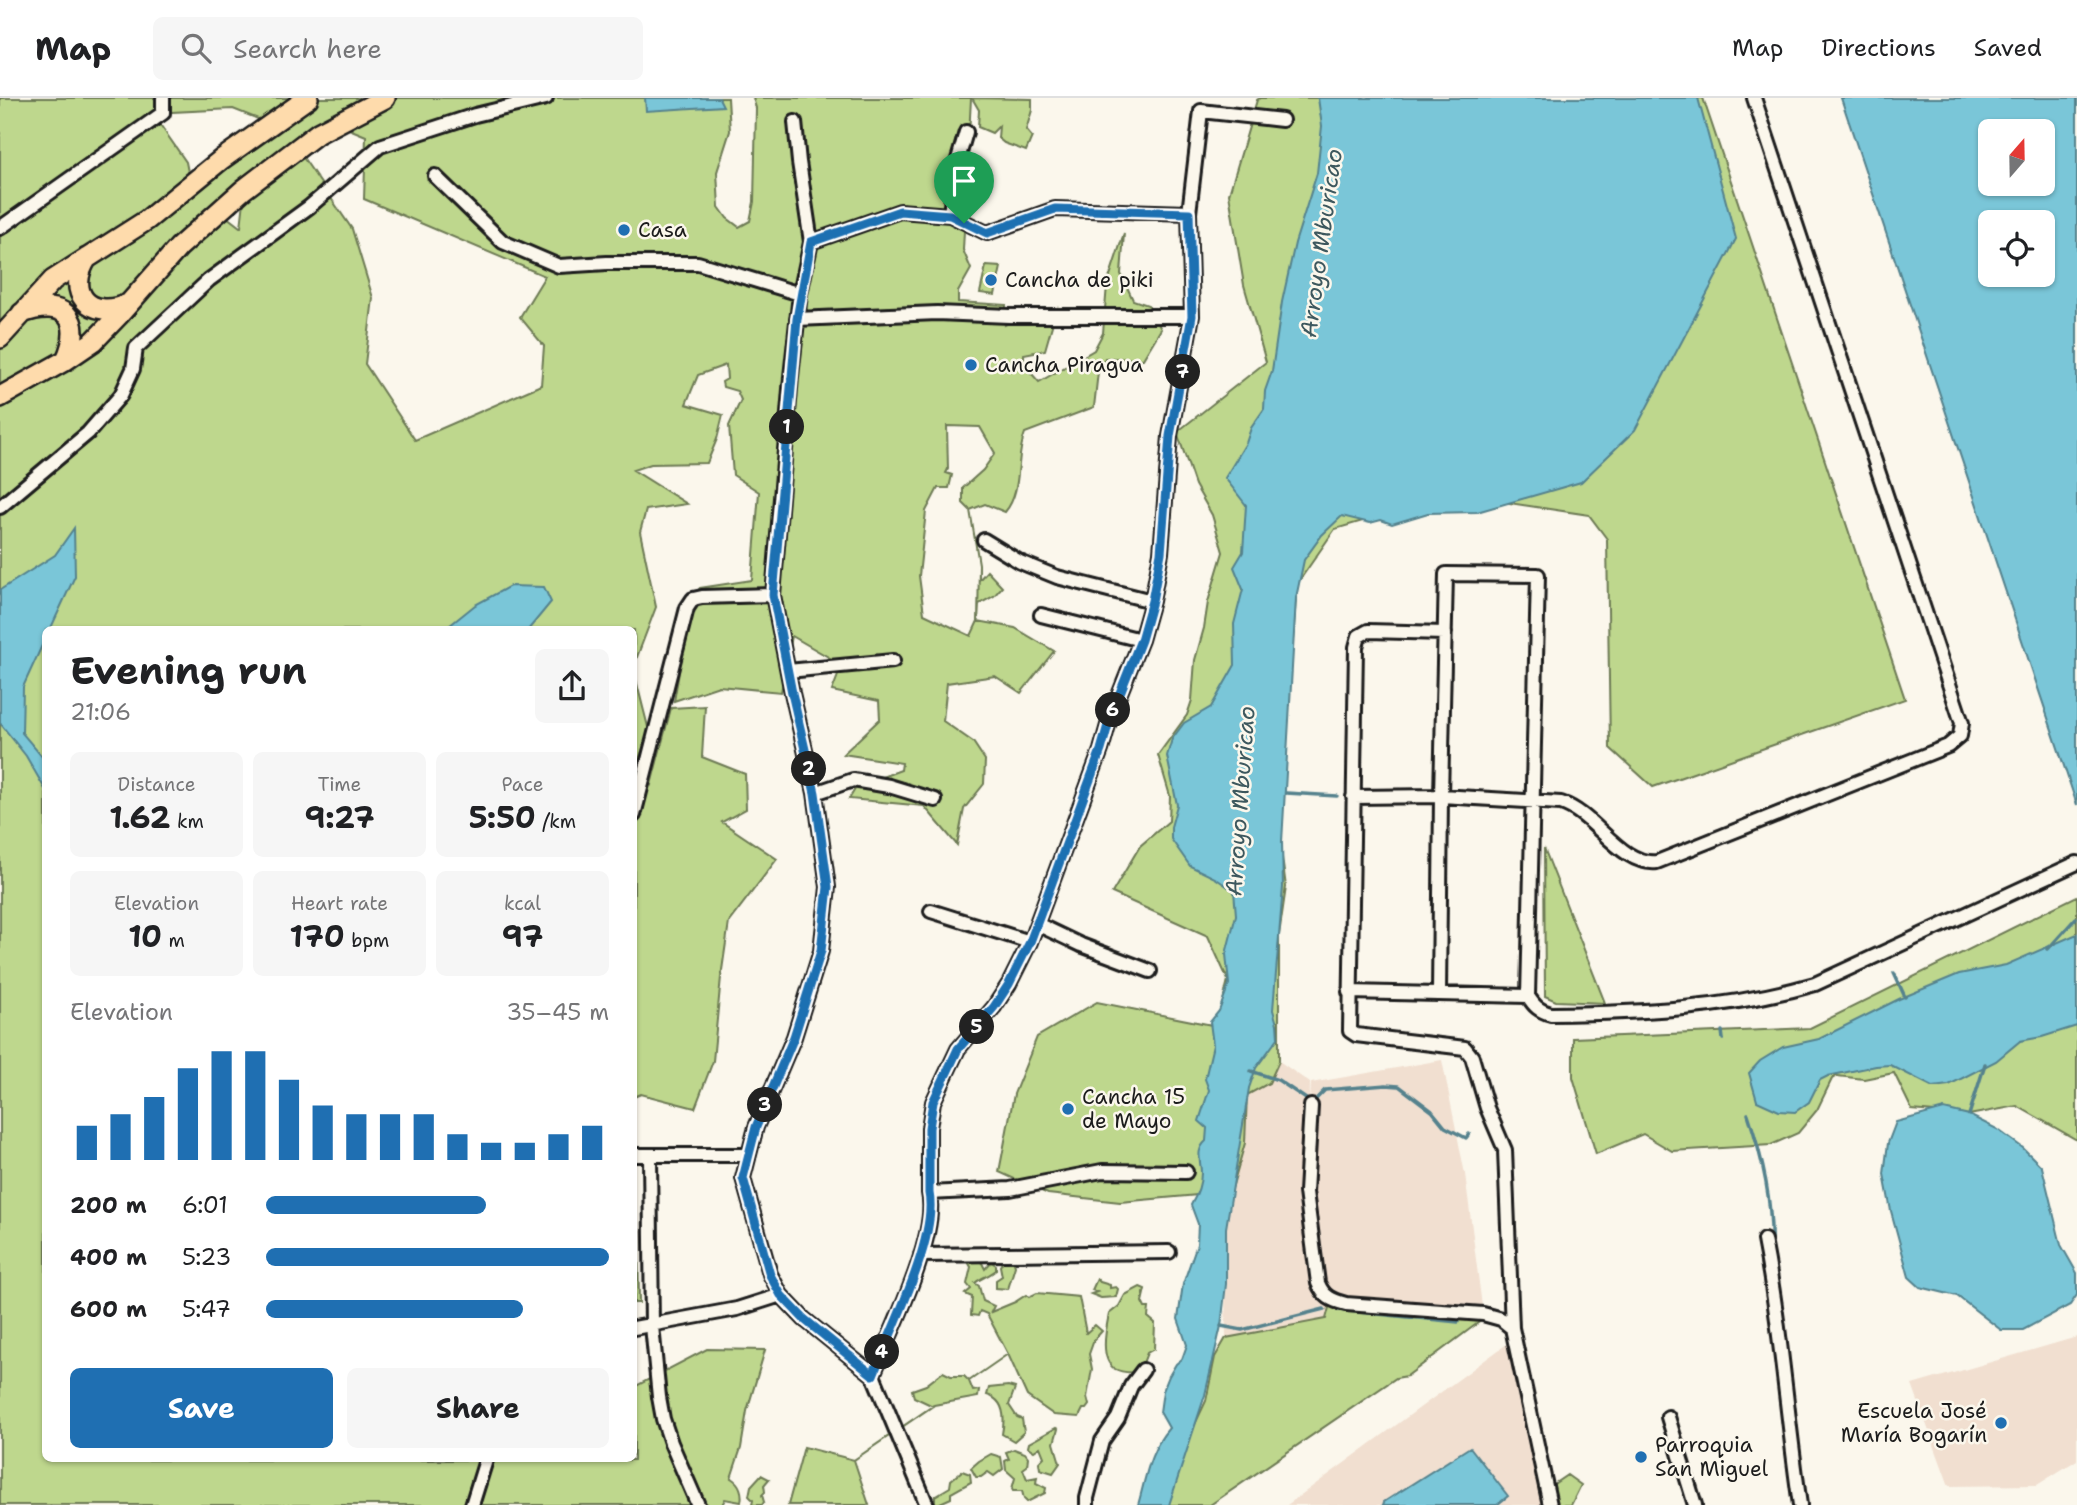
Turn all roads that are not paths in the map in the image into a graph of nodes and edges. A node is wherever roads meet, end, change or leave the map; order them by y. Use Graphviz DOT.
graph roads {
  1 [pos="163,98"];
  2 [pos="309,98"];
  3 [pos="384,98"];
  4 [pos="546,98"];
  5 [pos="1754,98"];
  6 [pos="1282,120"];
  7 [pos="795,122"];
  8 [pos="965,132"];
  9 [pos="435,176"];
  10 [pos="1189,213"];
  11 [pos="950,215"];
  12 [pos="0,228"];
  13 [pos="811,242"];
  14 [pos="87,258"];
  15 [pos="800,294"];
  16 [pos="129,303"];
  17 [pos="22,313"];
  18 [pos="1192,316"];
  19 [pos="797,319"];
  20 [pos="0,338"];
  21 [pos="66,360"];
  22 [pos="0,397"];
  23 [pos="0,507"];
  24 [pos="984,540"];
  25 [pos="773,595"];
  26 [pos="1152,601"];
  27 [pos="1041,615"];
  28 [pos="1445,633"];
  29 [pos="1141,640"];
  30 [pos="893,661"];
  31 [pos="788,671"];
  32 [pos="815,793"];
  33 [pos="1441,796"];
  34 [pos="1353,797"];
  35 [pos="935,800"];
  36 [pos="1532,801"];
  37 [pos="637,803"];
  38 [pos="2077,863"];
  39 [pos="931,911"];
  40 [pos="1037,924"];
  41 [pos="1030,942"];
  42 [pos="1150,971"];
  43 [pos="1349,992"];
  44 [pos="1439,994"];
  45 [pos="1528,996"];
  46 [pos="1311,1106"];
  47 [pos="637,1155"];
  48 [pos="748,1155"];
  49 [pos="650,1157"];
  50 [pos="1186,1172"];
  51 [pos="929,1193"];
  52 [pos="1764,1240"];
  53 [pos="1170,1252"];
  54 [pos="921,1255"];
  55 [pos="781,1295"];
  56 [pos="652,1326"];
  57 [pos="637,1328"];
  58 [pos="1514,1333"];
  59 [pos="1143,1370"];
  60 [pos="873,1375"];
  61 [pos="1668,1417"];
  62 [pos="485,1462"];
  63 [pos="472,1505"];
  64 [pos="698,1505"];
  65 [pos="927,1505"];
  66 [pos="1087,1505"];
  67 [pos="1550,1505"];
  68 [pos="1695,1505"];
  69 [pos="1800,1505"];
  1 -- 12 [label="street"];
  2 -- 14 [label="highway"];
  3 -- 16 [label="highway"];
  4 -- 23 [label="street"];
  5 -- 36 [label="street"];
  6 -- 10 [label="street"];
  7 -- 13 [label="street"];
  8 -- 11 [label="street"];
  9 -- 15 [label="street"];
  10 -- 11 [label="street"];
  10 -- 18 [label="street"];
  11 -- 13 [label="street"];
  13 -- 15 [label="street"];
  14 -- 16 [label="highway"];
  14 -- 17 [label="highway"];
  15 -- 19 [label="street"];
  16 -- 21 [label="highway"];
  17 -- 20 [label="highway"];
  17 -- 21 [label="highway"];
  18 -- 19 [label="street"];
  18 -- 26 [label="street"];
  19 -- 25 [label="street"];
  21 -- 22 [label="highway"];
  24 -- 26 [label="street"];
  25 -- 31 [label="street"];
  25 -- 37 [label="street"];
  26 -- 29 [label="street"];
  27 -- 29 [label="street"];
  28 -- 33 [label="street"];
  28 -- 34 [label="street"];
  28 -- 36 [label="street"];
  29 -- 40 [label="street"];
  30 -- 31 [label="street"];
  31 -- 32 [label="street"];
  32 -- 35 [label="street"];
  32 -- 48 [label="street"];
  33 -- 34 [label="street"];
  33 -- 36 [label="street"];
  33 -- 44 [label="street"];
  34 -- 43 [label="street"];
  36 -- 45 [label="street"];
  38 -- 45 [label="street"];
  39 -- 41 [label="street"];
  40 -- 41 [label="street"];
  40 -- 42 [label="street"];
  41 -- 51 [label="street"];
  43 -- 44 [label="street"];
  43 -- 58 [label="street"];
  44 -- 45 [label="street"];
  46 -- 58 [label="street"];
  47 -- 49 [label="street"];
  48 -- 49 [label="street"];
  48 -- 55 [label="street"];
  49 -- 56 [label="street"];
  50 -- 51 [label="street"];
  51 -- 54 [label="street"];
  52 -- 69 [label="street"];
  53 -- 54 [label="street"];
  54 -- 60 [label="street"];
  55 -- 56 [label="street"];
  55 -- 60 [label="street"];
  56 -- 57 [label="street"];
  56 -- 64 [label="street"];
  58 -- 67 [label="street"];
  59 -- 66 [label="street"];
  60 -- 65 [label="street"];
  61 -- 68 [label="street"];
  62 -- 63 [label="street"];
}
